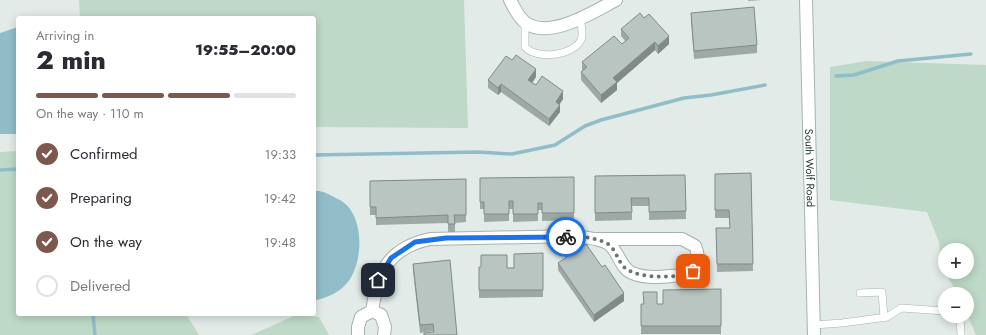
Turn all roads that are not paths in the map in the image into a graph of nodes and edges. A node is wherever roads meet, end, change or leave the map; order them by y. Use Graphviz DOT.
graph roads {
  1 [pos="510,0"];
  2 [pos="616,0"];
  3 [pos="806,0"];
  4 [pos="580,19"];
  5 [pos="525,23"];
  6 [pos="597,239"];
  7 [pos="860,293"];
  8 [pos="372,311"];
  9 [pos="938,311"];
  10 [pos="884,318"];
  11 [pos="960,323"];
  12 [pos="814,330"];
  13 [pos="358,335"];
  14 [pos="384,335"];
  15 [pos="961,335"];
  1 -- 5 [label="street"];
  2 -- 4 [label="street"];
  3 -- 12 [label="street, South Wolf Road"];
  4 -- 5 [label="street"];
  4 -- 5 [label="lane"];
  6 -- 6 [label="street"];
  6 -- 8 [label="street"];
  7 -- 10 [label="lane"];
  8 -- 13 [label="street"];
  8 -- 14 [label="street"];
  9 -- 10 [label="lane"];
  10 -- 12 [label="lane"];
  11 -- 15 [label="lane"];
}
